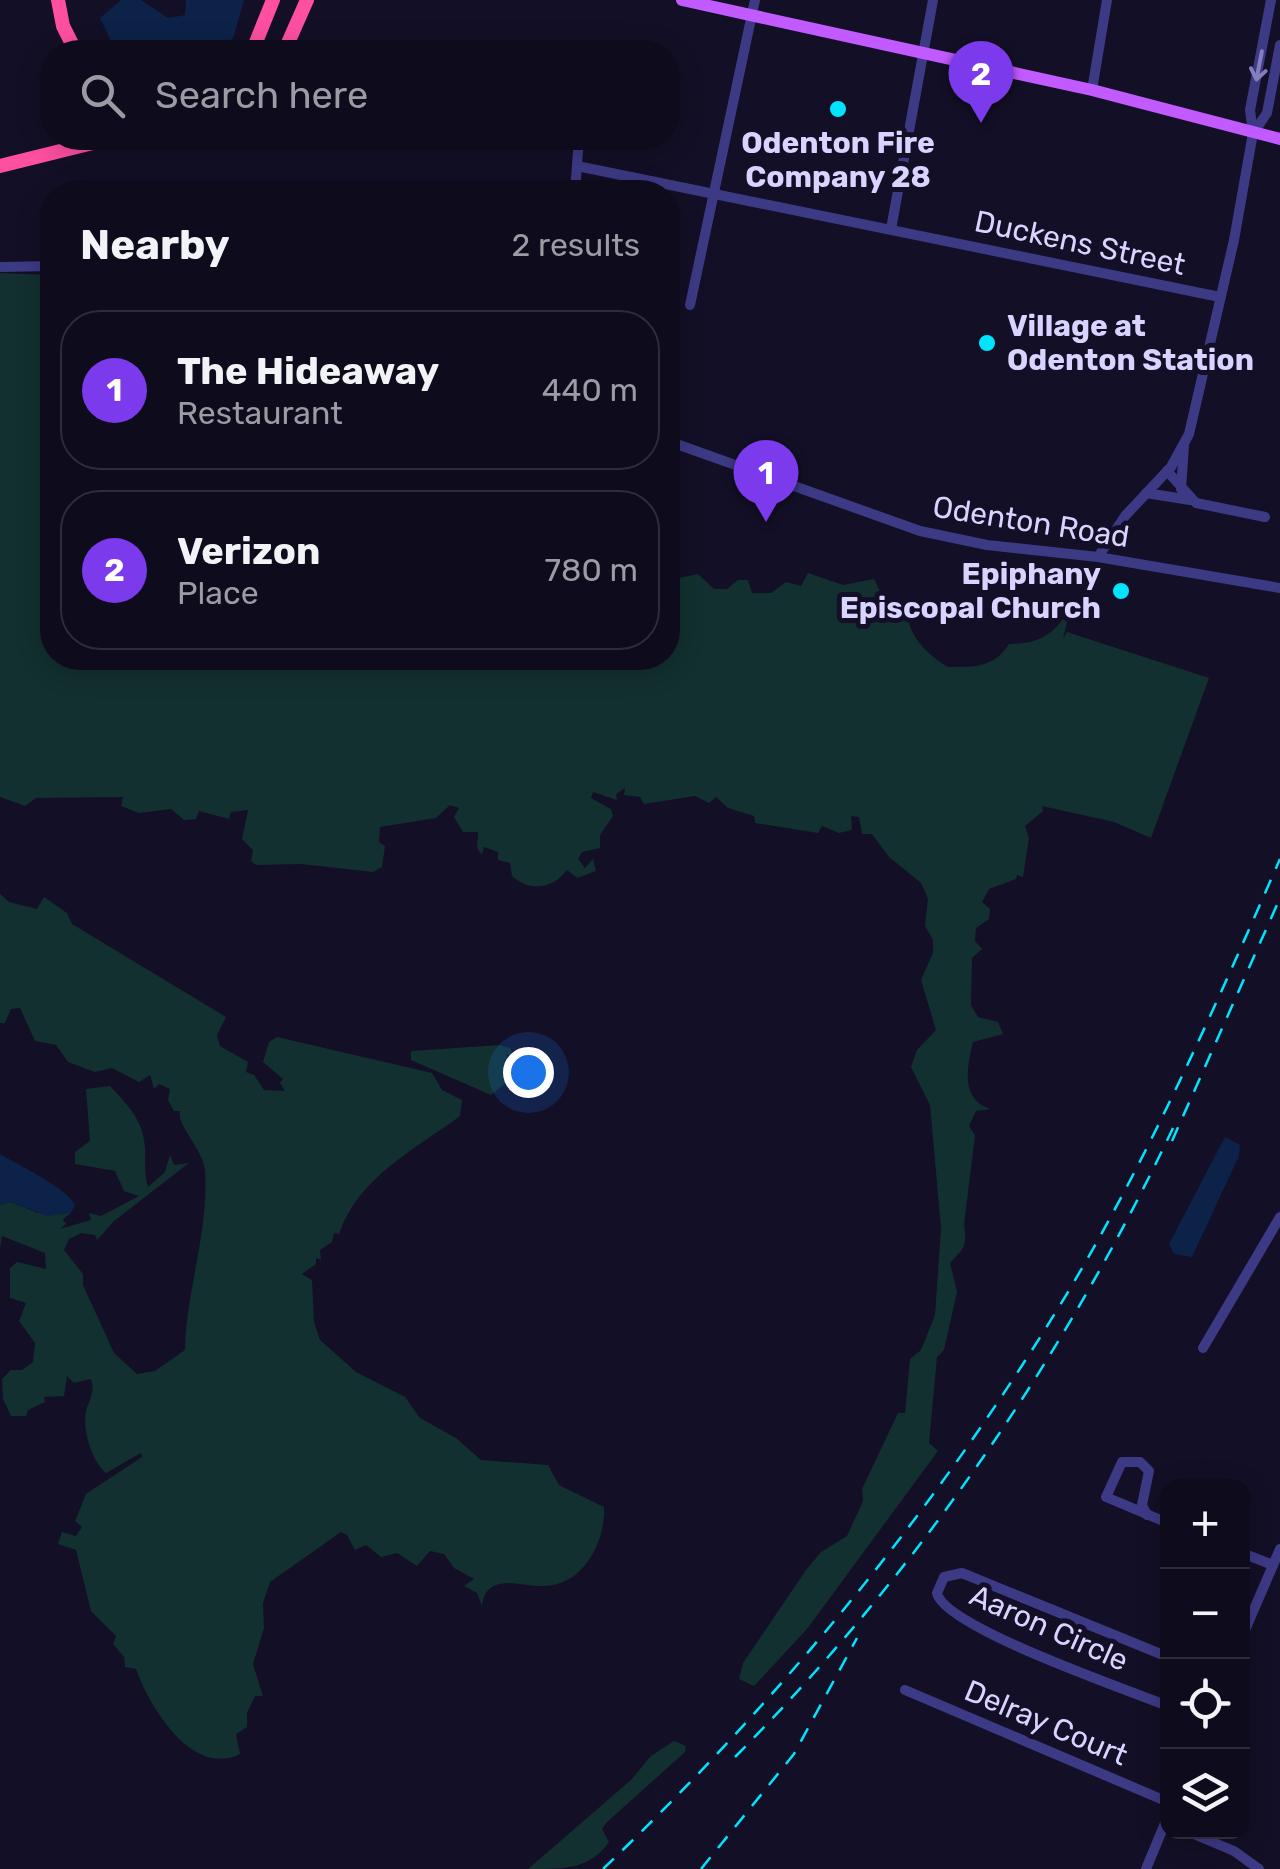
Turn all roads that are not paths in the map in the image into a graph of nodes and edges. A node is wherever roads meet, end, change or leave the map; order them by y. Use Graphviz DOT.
graph roads {
  1 [pos="58,0"];
  2 [pos="298,0"];
  3 [pos="308,0"];
  4 [pos="682,0"];
  5 [pos="755,0"];
  6 [pos="933,0"];
  7 [pos="1107,0"];
  8 [pos="1271,0"];
  9 [pos="271,5"];
  10 [pos="750,14"];
  11 [pos="70,40"];
  12 [pos="257,40"];
  13 [pos="287,40"];
  14 [pos="290,40"];
  15 [pos="1280,45"];
  16 [pos="924,53"];
  17 [pos="1092,90"];
  18 [pos="1253,133"];
  19 [pos="1280,139"];
  20 [pos="64,150"];
  21 [pos="578,150"];
  22 [pos="0,166"];
  23 [pos="577,166"];
  24 [pos="576,180"];
  25 [pos="646,180"];
  26 [pos="680,187"];
  27 [pos="716,194"];
  28 [pos="891,229"];
  29 [pos="40,266"];
  30 [pos="0,267"];
  31 [pos="1220,298"];
  32 [pos="690,306"];
  33 [pos="680,445"];
  34 [pos="1184,446"];
  35 [pos="1166,472"];
  36 [pos="1181,489"];
  37 [pos="1146,493"];
  38 [pos="1190,500"];
  39 [pos="1265,517"];
  40 [pos="1098,557"];
  41 [pos="1280,588"];
  42 [pos="1280,1217"];
  43 [pos="1266,1248"];
  44 [pos="1280,1254"];
  45 [pos="1203,1348"];
  46 [pos="1148,1515"];
  47 [pos="1160,1520"];
  48 [pos="1250,1554"];
  49 [pos="1277,1558"];
  50 [pos="1250,1619"];
  51 [pos="1160,1654"];
  52 [pos="905,1690"];
  53 [pos="1160,1703"];
  54 [pos="1160,1799"];
  55 [pos="1160,1836"];
  56 [pos="1206,1839"];
  57 [pos="1146,1869"];
  58 [pos="1259,1869"];
  1 -- 11 [label="highway"];
  2 -- 13 [label="highway"];
  3 -- 14 [label="highway"];
  4 -- 10 [label="main road"];
  5 -- 10 [label="street"];
  6 -- 16 [label="street"];
  7 -- 17 [label="street"];
  8 -- 18 [label="street, one-way"];
  9 -- 12 [label="highway"];
  10 -- 16 [label="main road"];
  10 -- 27 [label="street"];
  15 -- 18 [label="street"];
  16 -- 17 [label="main road"];
  16 -- 28 [label="street"];
  17 -- 18 [label="main road"];
  18 -- 19 [label="main road"];
  18 -- 31 [label="street"];
  20 -- 22 [label="highway"];
  21 -- 23 [label="street"];
  23 -- 24 [label="street"];
  23 -- 25 [label="street, Duckens Street"];
  26 -- 27 [label="street, Duckens Street"];
  27 -- 28 [label="street, Duckens Street"];
  27 -- 32 [label="street"];
  28 -- 31 [label="street, Duckens Street"];
  29 -- 30 [label="street"];
  31 -- 34 [label="street"];
  33 -- 40 [label="street, Odenton Road"];
  34 -- 35 [label="street"];
  34 -- 36 [label="street"];
  35 -- 36 [label="street"];
  35 -- 37 [label="street"];
  36 -- 38 [label="street"];
  37 -- 38 [label="street"];
  37 -- 40 [label="street"];
  38 -- 39 [label="street"];
  40 -- 41 [label="street, Odenton Road"];
  42 -- 43 [label="street"];
  43 -- 44 [label="street"];
  43 -- 45 [label="street"];
  46 -- 46 [label="street"];
  46 -- 47 [label="street"];
  48 -- 49 [label="street"];
  49 -- 50 [label="street"];
  51 -- 53 [label="street, Aaron Circle"];
  52 -- 54 [label="street, Delray Court"];
  55 -- 57 [label="street"];
  56 -- 58 [label="street"];
}
